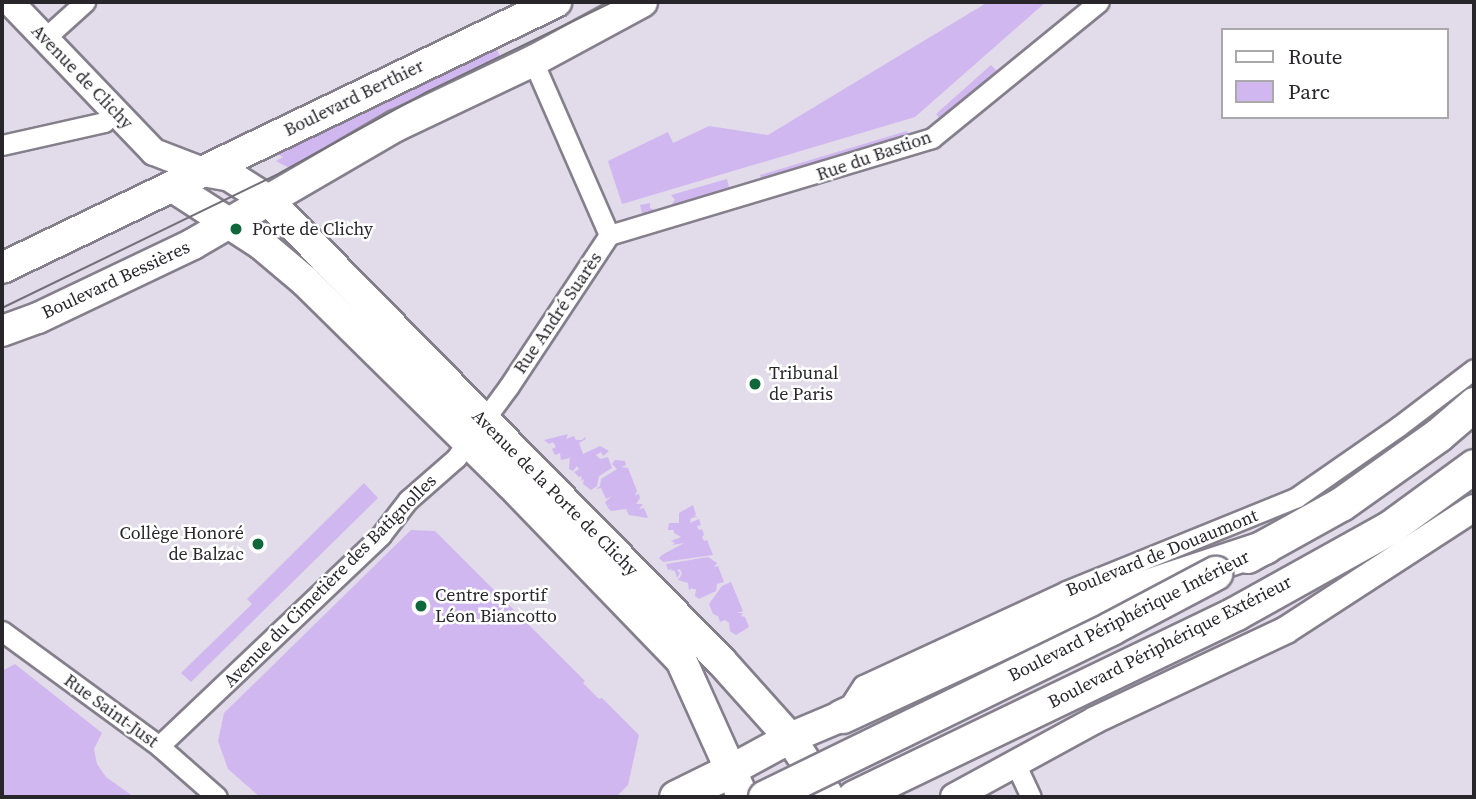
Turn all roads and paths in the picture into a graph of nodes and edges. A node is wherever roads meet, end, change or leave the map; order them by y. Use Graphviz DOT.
graph roads {
  1 [pos="10,2"];
  2 [pos="85,2"];
  3 [pos="642,2"];
  4 [pos="1099,2"];
  5 [pos="542,5"];
  6 [pos="46,38"];
  7 [pos="533,61"];
  8 [pos="114,110"];
  9 [pos="2,145"];
  10 [pos="154,152"];
  11 [pos="203,171"];
  12 [pos="173,187"];
  13 [pos="268,200"];
  14 [pos="229,224"];
  15 [pos="609,235"];
  16 [pos="2,268"];
  17 [pos="2,331"];
  18 [pos="1474,369"];
  19 [pos="1474,404"];
  20 [pos="474,430"];
  21 [pos="1474,466"];
  22 [pos="1474,508"];
  23 [pos="1265,547"];
  24 [pos="2,631"];
  25 [pos="842,716"];
  26 [pos="790,738"];
  27 [pos="159,746"];
  28 [pos="1016,765"];
  29 [pos="737,784"];
  30 [pos="217,797"];
  31 [pos="676,797"];
  32 [pos="765,797"];
  33 [pos="829,797"];
  34 [pos="854,797"];
  35 [pos="954,797"];
  36 [pos="1031,797"];
  1 -- 6 [label="main road, Avenue de Clichy"];
  2 -- 6 [label="street"];
  3 -- 7 [label="main road"];
  4 -- 15 [label="street, Rue du Bastion"];
  5 -- 7 [label="main road, Boulevard Berthier"];
  5 -- 11 [label="main road, Boulevard Berthier"];
  6 -- 8 [label="main road, Avenue de Clichy"];
  7 -- 13 [label="main road"];
  7 -- 15 [label="street, Rue André Suarès"];
  8 -- 9 [label="street"];
  8 -- 10 [label="main road, Avenue de Clichy"];
  10 -- 11 [label="main road, Avenue de Clichy"];
  10 -- 12 [label="main road, Avenue de Clichy"];
  11 -- 12 [label="main road, Boulevard Berthier"];
  11 -- 13 [label="main road, Avenue de la Porte de Clichy"];
  12 -- 14 [label="main road, Avenue de la Porte de Clichy"];
  12 -- 16 [label="main road"];
  13 -- 14 [label="main road"];
  13 -- 20 [label="main road, Avenue de la Porte de Clichy"];
  14 -- 17 [label="main road, Boulevard Bessières"];
  14 -- 20 [label="main road, Avenue de la Porte de Clichy"];
  15 -- 20 [label="street, Rue André Suarès"];
  18 -- 25 [label="street, Boulevard de Douaumont"];
  19 -- 23 [label="highway, Boulevard Périphérique Intérieur"];
  20 -- 26 [label="main road, Avenue de la Porte de Clichy"];
  20 -- 27 [label="street, Avenue du Cimetière des Batignolles"];
  20 -- 29 [label="main road, Avenue de la Porte de Clichy"];
  21 -- 34 [label="highway, Boulevard Périphérique Extérieur"];
  22 -- 28 [label="main road"];
  23 -- 25 [label="highway"];
  23 -- 32 [label="highway, Boulevard Périphérique Intérieur, bridge"];
  24 -- 27 [label="street, Rue Saint-Just"];
  25 -- 26 [label="main road"];
  26 -- 29 [label="main road"];
  26 -- 33 [label="main road, Avenue de la Porte de Clichy"];
  27 -- 30 [label="street, Rue Saint-Just"];
  28 -- 35 [label="main road"];
  28 -- 36 [label="street"];
  29 -- 31 [label="highway"];
}
